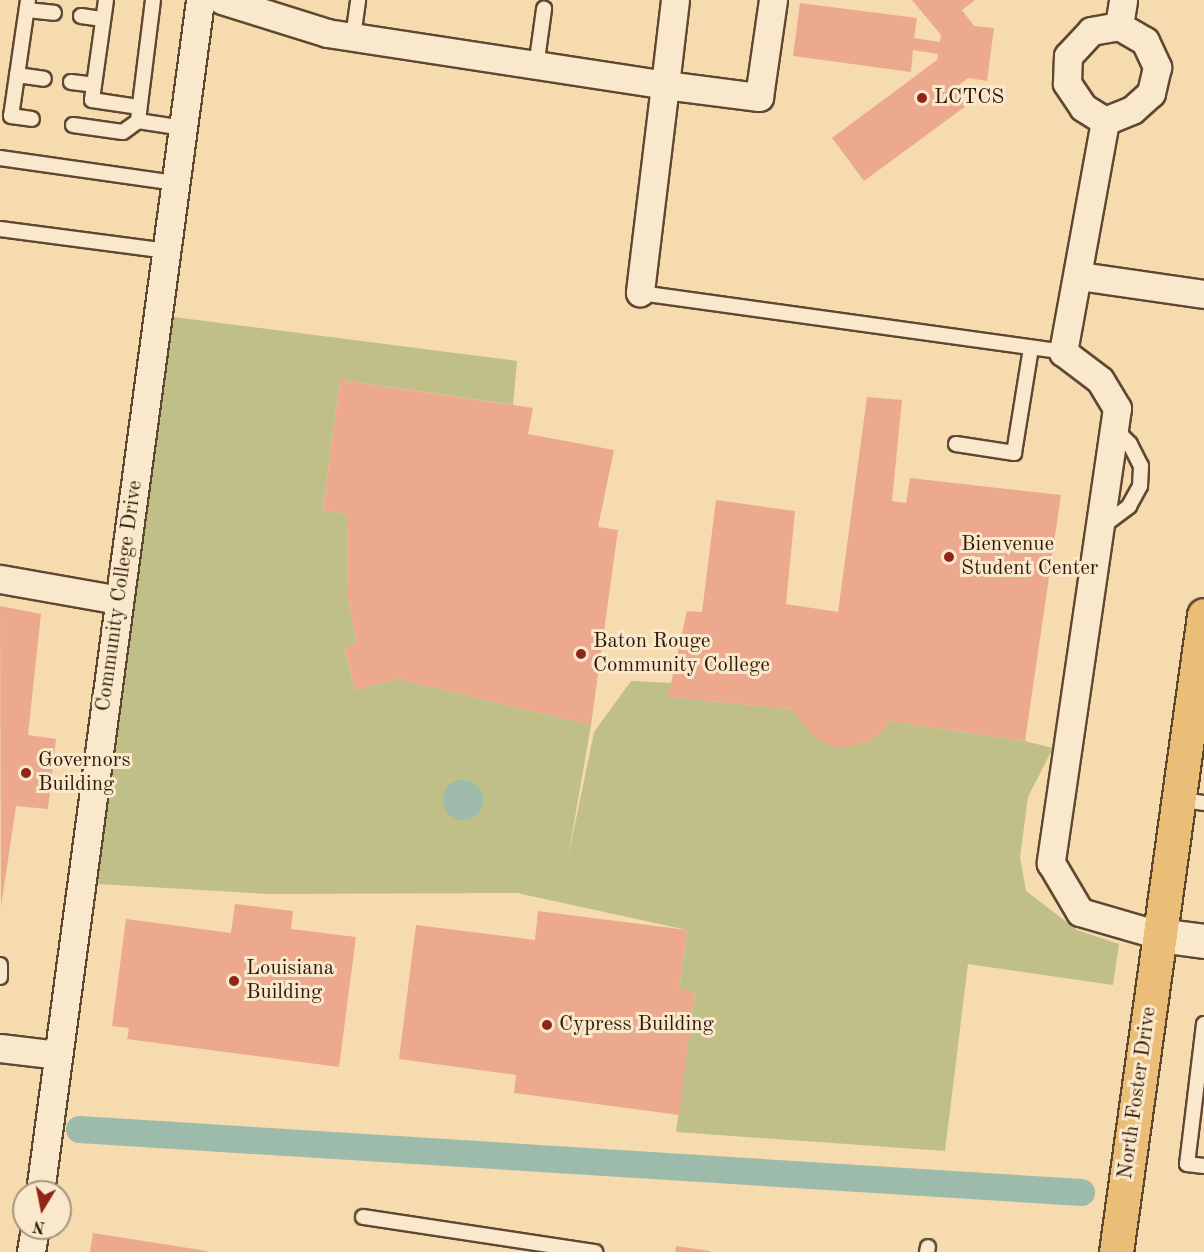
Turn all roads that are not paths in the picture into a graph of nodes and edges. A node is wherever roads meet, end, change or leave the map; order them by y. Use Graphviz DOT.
graph roads {
  1 [pos="106,0"];
  2 [pos="153,0"];
  3 [pos="200,0"];
  4 [pos="222,0"];
  5 [pos="358,0"];
  6 [pos="675,0"];
  7 [pos="773,0"];
  8 [pos="27,5"];
  9 [pos="544,9"];
  10 [pos="54,13"];
  11 [pos="1121,13"];
  12 [pos="81,16"];
  13 [pos="103,19"];
  14 [pos="353,37"];
  15 [pos="536,67"];
  16 [pos="17,75"];
  17 [pos="44,79"];
  18 [pos="70,82"];
  19 [pos="665,85"];
  20 [pos="94,86"];
  21 [pos="139,114"];
  22 [pos="32,119"];
  23 [pos="1105,121"];
  24 [pos="73,125"];
  25 [pos="183,128"];
  26 [pos="0,158"];
  27 [pos="176,183"];
  28 [pos="0,229"];
  29 [pos="166,251"];
  30 [pos="1080,276"];
  31 [pos="640,293"];
  32 [pos="1204,294"];
  33 [pos="1031,348"];
  34 [pos="1064,352"];
  35 [pos="956,444"];
  36 [pos="0,579"];
  37 [pos="119,600"];
  38 [pos="1204,615"];
  39 [pos="1197,713"];
  40 [pos="1191,801"];
  41 [pos="1159,935"];
  42 [pos="1204,941"];
  43 [pos="0,965"];
  44 [pos="0,977"];
  45 [pos="1204,1024"];
  46 [pos="0,1048"];
  47 [pos="58,1055"];
  48 [pos="1204,1166"];
  49 [pos="42,1180"];
  50 [pos="363,1217"];
  51 [pos="1117,1247"];
  52 [pos="595,1252"];
  1 -- 13 [label="lane"];
  2 -- 21 [label="lane"];
  3 -- 25 [label="street, Community College Drive"];
  4 -- 14 [label="street"];
  5 -- 14 [label="lane"];
  6 -- 19 [label="street"];
  7 -- 19 [label="street"];
  8 -- 10 [label="lane"];
  8 -- 16 [label="lane"];
  9 -- 15 [label="lane"];
  11 -- 23 [label="street"];
  11 -- 23 [label="street"];
  12 -- 13 [label="lane"];
  13 -- 20 [label="lane"];
  14 -- 15 [label="street"];
  15 -- 19 [label="street"];
  16 -- 17 [label="lane"];
  16 -- 22 [label="lane"];
  18 -- 20 [label="lane"];
  19 -- 31 [label="street"];
  20 -- 21 [label="lane"];
  21 -- 24 [label="lane"];
  21 -- 25 [label="lane"];
  23 -- 30 [label="street"];
  25 -- 27 [label="street, Community College Drive"];
  26 -- 27 [label="lane"];
  27 -- 29 [label="street, Community College Drive"];
  28 -- 29 [label="lane"];
  29 -- 37 [label="street, Community College Drive"];
  30 -- 32 [label="street"];
  30 -- 34 [label="street"];
  31 -- 33 [label="lane"];
  33 -- 34 [label="lane"];
  33 -- 35 [label="lane"];
  34 -- 41 [label="street"];
  36 -- 37 [label="street"];
  37 -- 47 [label="street, Community College Drive"];
  38 -- 39 [label="main road, North Foster Drive"];
  39 -- 40 [label="main road, North Foster Drive"];
  40 -- 41 [label="main road, North Foster Drive"];
  41 -- 42 [label="street"];
  41 -- 51 [label="main road, North Foster Drive"];
  43 -- 44 [label="lane"];
  45 -- 48 [label="lane"];
  46 -- 47 [label="street"];
  47 -- 49 [label="street, Community College Drive"];
  50 -- 52 [label="lane"];
}
